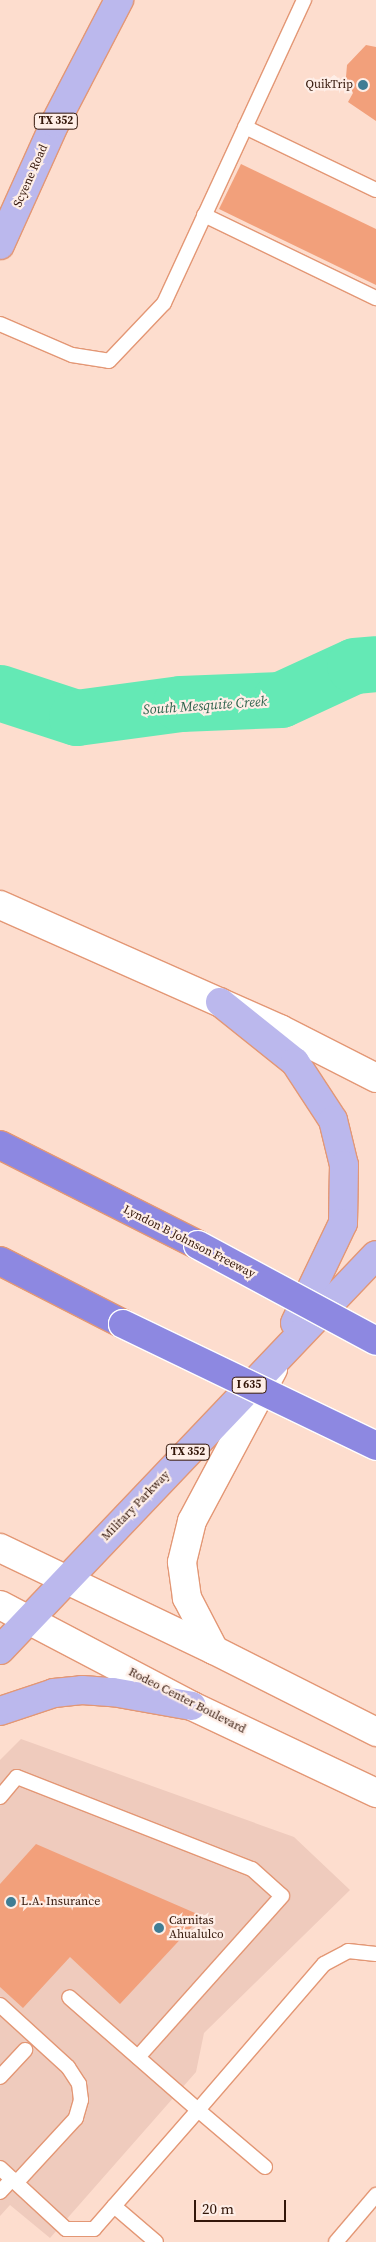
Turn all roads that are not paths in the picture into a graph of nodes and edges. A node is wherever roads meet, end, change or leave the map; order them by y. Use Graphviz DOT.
graph roads {
  1 [pos="118,0"];
  2 [pos="304,0"];
  3 [pos="245,127"];
  4 [pos="376,190"];
  5 [pos="204,215"];
  6 [pos="0,245"];
  7 [pos="376,298"];
  8 [pos="0,324"];
  9 [pos="0,905"];
  10 [pos="220,1002"];
  11 [pos="376,1078"];
  12 [pos="0,1146"];
  13 [pos="376,1255"];
  14 [pos="0,1261"];
  15 [pos="376,1341"];
  16 [pos="280,1356"];
  17 [pos="376,1446"];
  18 [pos="0,1548"];
  19 [pos="64,1581"];
  20 [pos="0,1605"];
  21 [pos="29,1619"];
  22 [pos="0,1650"];
  23 [pos="214,1650"];
  24 [pos="192,1706"];
  25 [pos="0,1711"];
  26 [pos="376,1732"];
  27 [pos="376,1794"];
  28 [pos="0,1797"];
  29 [pos="376,1954"];
  30 [pos="69,1997"];
  31 [pos="0,2005"];
  32 [pos="25,2050"];
  33 [pos="138,2056"];
  34 [pos="0,2077"];
  35 [pos="198,2110"];
  36 [pos="265,2167"];
  37 [pos="0,2168"];
  38 [pos="14,2181"];
  39 [pos="0,2192"];
  40 [pos="376,2195"];
  41 [pos="114,2206"];
  42 [pos="156,2242"];
  43 [pos="336,2242"];
  1 -- 6 [label="main road, Scyene Road / TX 352"];
  2 -- 3 [label="lane"];
  3 -- 4 [label="lane"];
  3 -- 5 [label="lane"];
  5 -- 7 [label="lane"];
  5 -- 8 [label="lane"];
  9 -- 10 [label="main road"];
  10 -- 11 [label="main road"];
  10 -- 16 [label="main road"];
  12 -- 15 [label="highway, Lyndon B Johnson Freeway, bridge"];
  13 -- 16 [label="main road, Military Parkway / TX 352"];
  14 -- 17 [label="highway, I 635, bridge"];
  16 -- 19 [label="main road, Military Parkway / TX 352"];
  16 -- 23 [label="main road"];
  18 -- 19 [label="main road"];
  19 -- 21 [label="main road, Military Parkway / TX 352"];
  19 -- 23 [label="main road"];
  20 -- 21 [label="main road, Rodeo Center Boulevard"];
  21 -- 22 [label="main road, Military Parkway / TX 352"];
  21 -- 24 [label="main road, Rodeo Center Boulevard"];
  23 -- 26 [label="main road"];
  24 -- 25 [label="main road"];
  24 -- 27 [label="main road, Rodeo Center Boulevard"];
  28 -- 33 [label="lane"];
  29 -- 35 [label="lane"];
  30 -- 33 [label="lane"];
  31 -- 38 [label="lane"];
  32 -- 34 [label="lane"];
  33 -- 35 [label="lane"];
  35 -- 36 [label="lane"];
  35 -- 41 [label="lane"];
  37 -- 38 [label="lane"];
  38 -- 39 [label="lane"];
  38 -- 41 [label="lane"];
  40 -- 43 [label="lane"];
  41 -- 42 [label="lane"];
}
